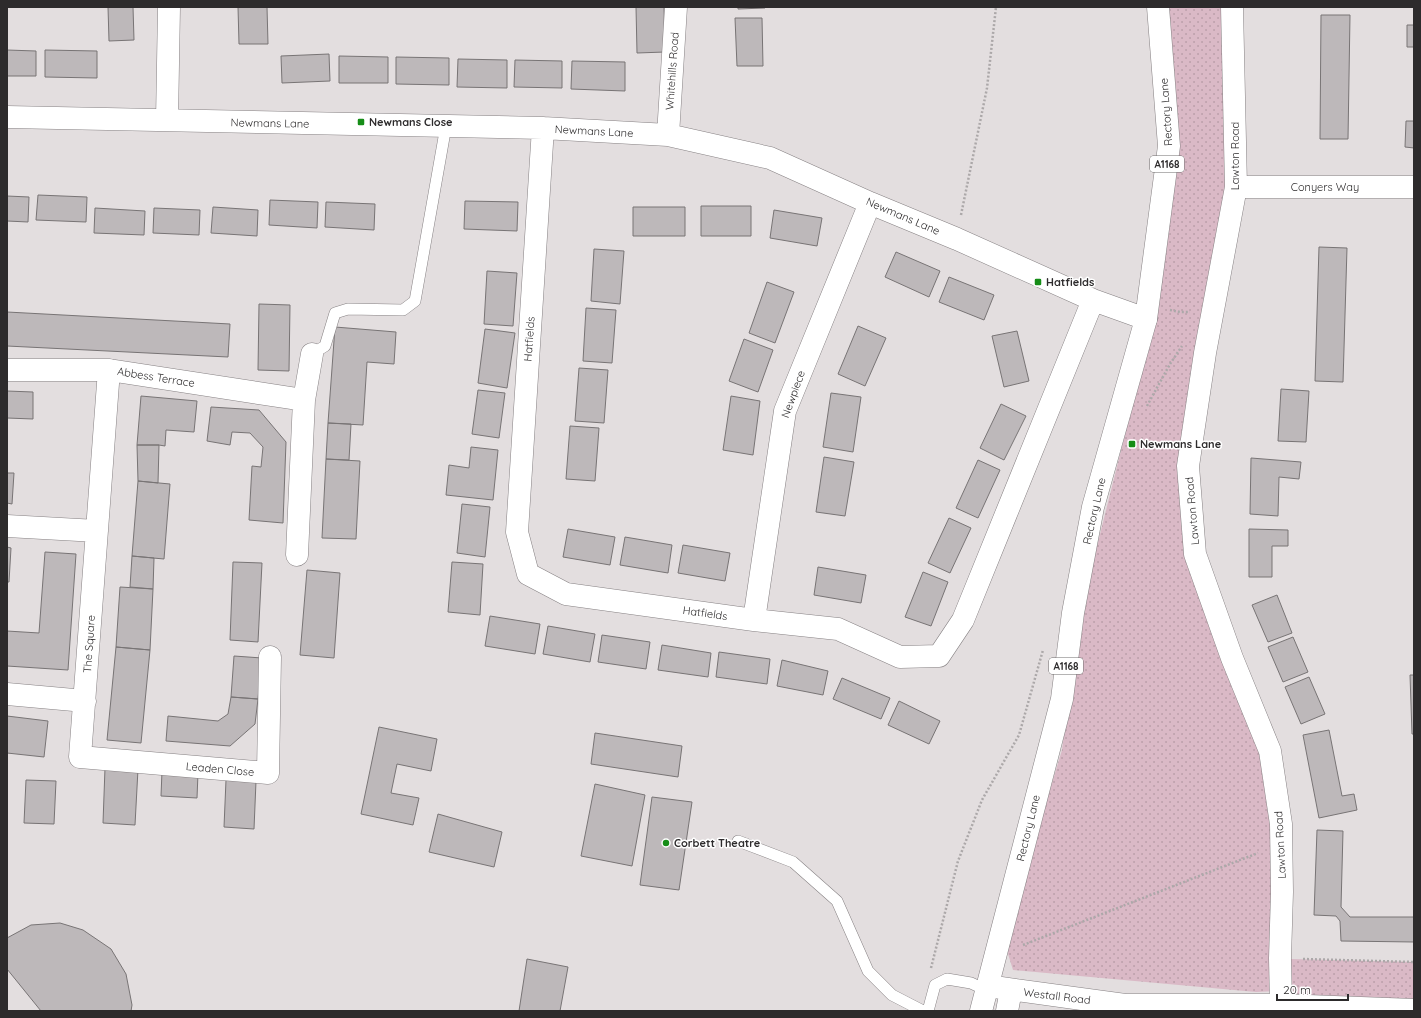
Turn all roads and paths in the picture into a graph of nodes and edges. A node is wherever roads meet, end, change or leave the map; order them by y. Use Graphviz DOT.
graph roads {
  1 [pos="169,7"];
  2 [pos="676,7"];
  3 [pos="996,7"];
  4 [pos="1158,7"];
  5 [pos="1232,7"];
  6 [pos="7,117"];
  7 [pos="167,120"];
  8 [pos="446,126"];
  9 [pos="543,128"];
  10 [pos="668,134"];
  11 [pos="1236,187"];
  12 [pos="1414,187"];
  13 [pos="870,203"];
  14 [pos="957,239"];
  15 [pos="1093,300"];
  16 [pos="1213,311"];
  17 [pos="1147,312"];
  18 [pos="1183,344"];
  19 [pos="312,354"];
  20 [pos="7,370"];
  21 [pos="109,370"];
  22 [pos="304,400"];
  23 [pos="1146,408"];
  24 [pos="7,526"];
  25 [pos="97,531"];
  26 [pos="297,555"];
  27 [pos="754,620"];
  28 [pos="1045,643"];
  29 [pos="270,657"];
  30 [pos="7,694"];
  31 [pos="84,701"];
  32 [pos="80,757"];
  33 [pos="738,841"];
  34 [pos="1281,844"];
  35 [pos="997,949"];
  36 [pos="1280,958"];
  37 [pos="1414,962"];
  38 [pos="935,985"];
  39 [pos="987,988"];
  40 [pos="1011,990"];
  41 [pos="1281,1005"];
  42 [pos="1258,1008"];
  43 [pos="1414,1010"];
  44 [pos="923,1011"];
  45 [pos="928,1011"];
  46 [pos="981,1011"];
  47 [pos="1007,1011"];
  1 -- 7 [label="street"];
  2 -- 10 [label="street, Whitehills Road"];
  3 -- 14 [label="path"];
  4 -- 17 [label="street, Rectory Lane / A1168"];
  5 -- 11 [label="street, Lawton Road"];
  6 -- 7 [label="street, Newmans Lane"];
  7 -- 8 [label="street, Newmans Lane"];
  8 -- 9 [label="street, Newmans Lane"];
  8 -- 19 [label="lane"];
  9 -- 10 [label="street, Newmans Lane"];
  9 -- 27 [label="street, Hatfields"];
  10 -- 13 [label="street, Newmans Lane"];
  11 -- 12 [label="street, Conyers Way"];
  11 -- 16 [label="street, Lawton Road"];
  13 -- 14 [label="street, Newmans Lane"];
  13 -- 27 [label="street, Newpiece"];
  14 -- 15 [label="street, Newmans Lane"];
  15 -- 17 [label="street, Newmans Lane"];
  15 -- 27 [label="street, Hatfields"];
  16 -- 17 [label="path"];
  16 -- 34 [label="street, Lawton Road"];
  17 -- 35 [label="street, Rectory Lane / A1168"];
  18 -- 23 [label="path"];
  19 -- 22 [label="street"];
  20 -- 21 [label="street, Abbess Terrace"];
  21 -- 22 [label="street, Abbess Terrace"];
  21 -- 25 [label="street, The Square"];
  22 -- 26 [label="street"];
  24 -- 25 [label="street"];
  25 -- 31 [label="street, The Square"];
  28 -- 38 [label="path"];
  29 -- 32 [label="street, Leaden Close"];
  30 -- 31 [label="street"];
  31 -- 32 [label="street, The Square"];
  33 -- 44 [label="lane"];
  34 -- 35 [label="path"];
  34 -- 36 [label="street, Lawton Road"];
  35 -- 39 [label="street, Rectory Lane / A1168"];
  36 -- 37 [label="path"];
  36 -- 41 [label="street, Lawton Road"];
  38 -- 39 [label="lane"];
  38 -- 45 [label="lane"];
  39 -- 40 [label="street, Westall Road"];
  39 -- 46 [label="street, Rectory Lane / A1168"];
  40 -- 42 [label="street, Westall Road"];
  40 -- 47 [label="street"];
  41 -- 42 [label="street, Westall Road"];
  41 -- 43 [label="street, Westall Road"];
}
